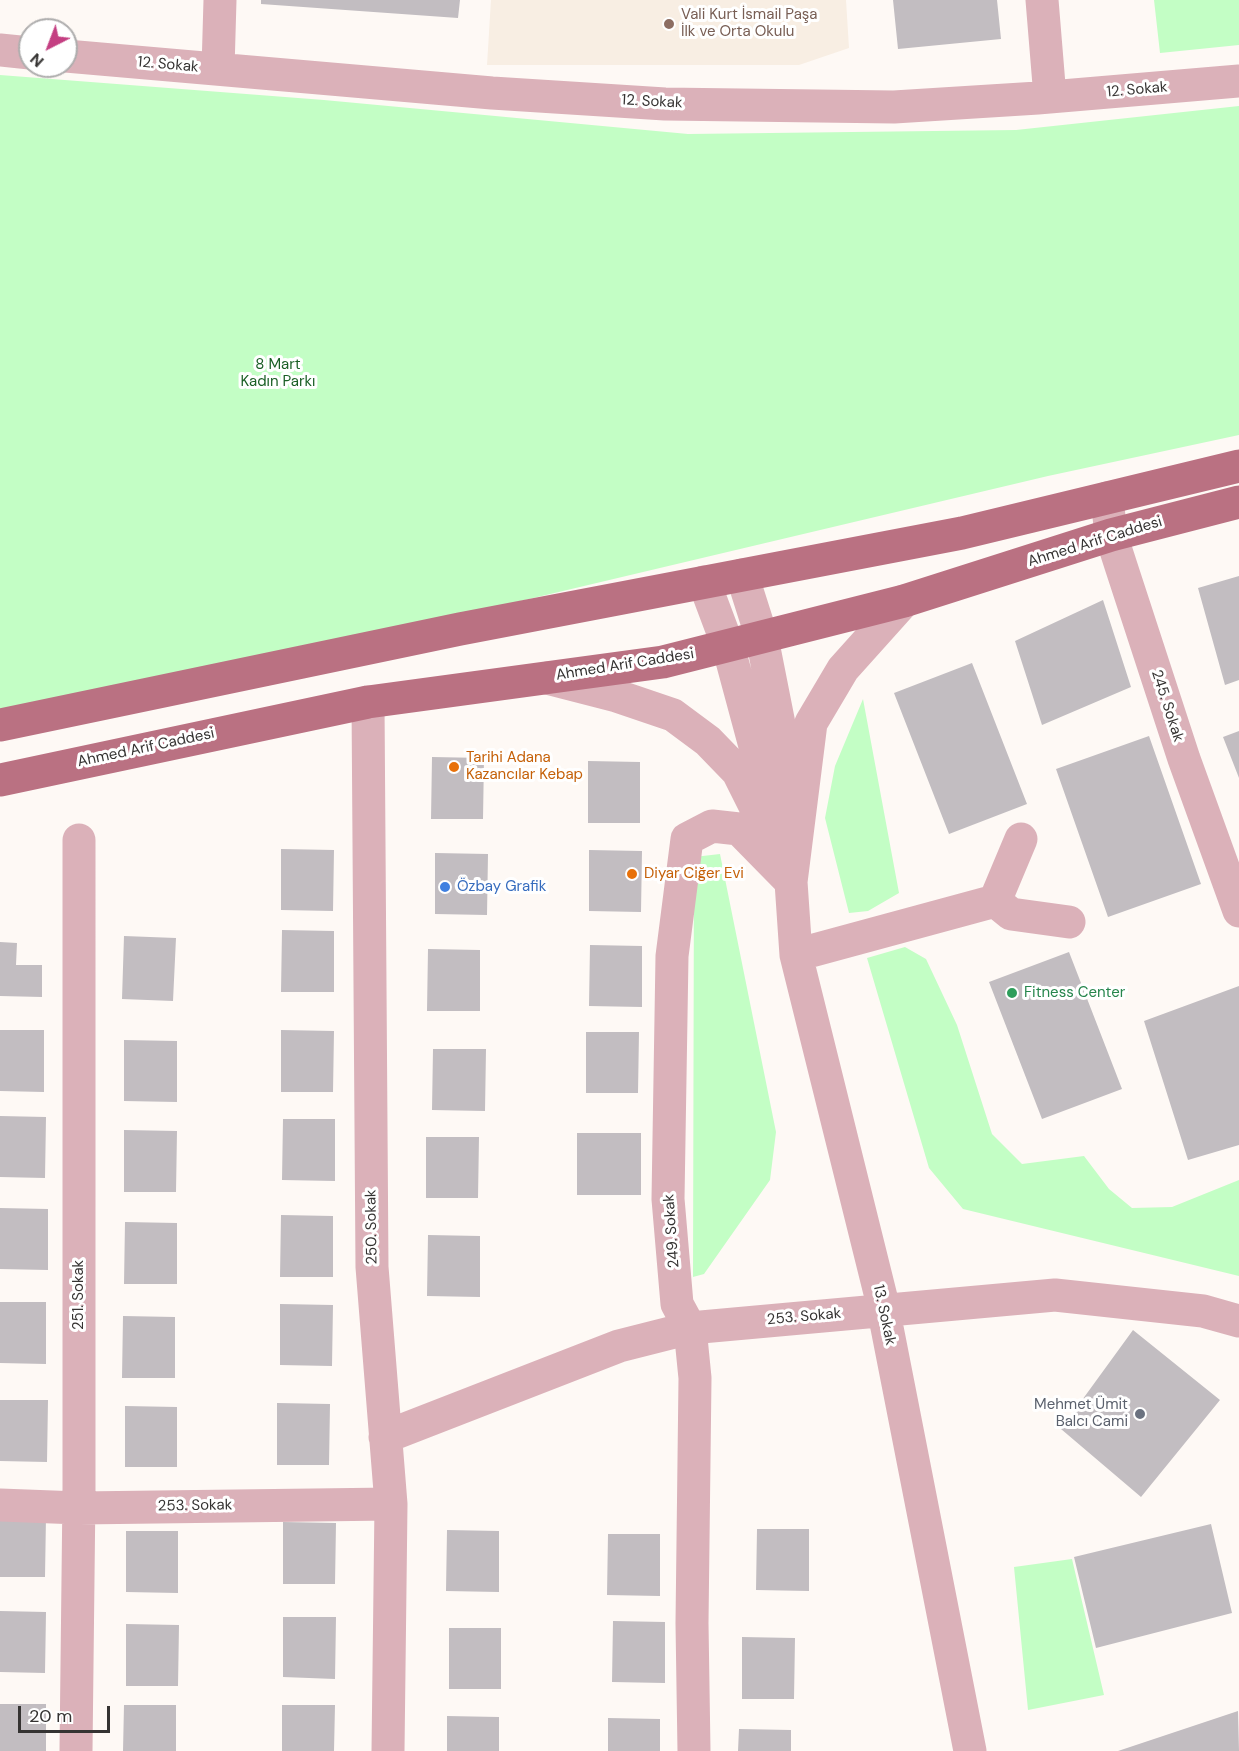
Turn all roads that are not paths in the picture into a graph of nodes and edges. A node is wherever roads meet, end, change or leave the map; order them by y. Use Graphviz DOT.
graph roads {
  1 [pos="220,0"];
  2 [pos="1042,0"];
  3 [pos="0,50"];
  4 [pos="18,52"];
  5 [pos="78,57"];
  6 [pos="218,69"];
  7 [pos="1239,81"];
  8 [pos="1050,97"];
  9 [pos="1239,466"];
  10 [pos="1107,498"];
  11 [pos="1239,502"];
  12 [pos="1112,535"];
  13 [pos="742,575"];
  14 [pos="704,582"];
  15 [pos="904,602"];
  16 [pos="762,638"];
  17 [pos="728,646"];
  18 [pos="547,678"];
  19 [pos="368,702"];
  20 [pos="0,725"];
  21 [pos="0,780"];
  22 [pos="1021,839"];
  23 [pos="79,840"];
  24 [pos="792,882"];
  25 [pos="996,901"];
  26 [pos="1239,911"];
  27 [pos="1070,922"];
  28 [pos="796,955"];
  29 [pos="884,1310"];
  30 [pos="1239,1321"];
  31 [pos="690,1328"];
  32 [pos="385,1437"];
  33 [pos="391,1504"];
  34 [pos="0,1505"];
  35 [pos="79,1508"];
  36 [pos="76,1751"];
  37 [pos="388,1751"];
  38 [pos="694,1751"];
  39 [pos="970,1751"];
  1 -- 6 [label="street"];
  2 -- 8 [label="street"];
  3 -- 4 [label="street"];
  5 -- 6 [label="street, 12. Sokak"];
  6 -- 8 [label="street, 12. Sokak"];
  7 -- 8 [label="street, 12. Sokak"];
  9 -- 10 [label="main road"];
  10 -- 12 [label="street, 245. Sokak"];
  10 -- 13 [label="main road"];
  11 -- 12 [label="main road, Ahmed Arif Caddesi"];
  12 -- 15 [label="main road, Ahmed Arif Caddesi"];
  12 -- 26 [label="street, 245. Sokak"];
  13 -- 14 [label="main road"];
  13 -- 16 [label="street"];
  14 -- 17 [label="street"];
  14 -- 20 [label="main road"];
  15 -- 16 [label="main road, Ahmed Arif Caddesi"];
  15 -- 24 [label="street"];
  16 -- 17 [label="main road, Ahmed Arif Caddesi"];
  16 -- 24 [label="street"];
  17 -- 18 [label="main road, Ahmed Arif Caddesi"];
  17 -- 24 [label="street"];
  18 -- 19 [label="main road, Ahmed Arif Caddesi"];
  18 -- 24 [label="street"];
  19 -- 21 [label="main road, Ahmed Arif Caddesi"];
  19 -- 32 [label="street, 250. Sokak"];
  22 -- 25 [label="street"];
  23 -- 35 [label="street, 251. Sokak"];
  24 -- 28 [label="street, 13. Sokak"];
  24 -- 31 [label="street, 249. Sokak"];
  25 -- 27 [label="street"];
  25 -- 28 [label="street"];
  28 -- 29 [label="street, 13. Sokak"];
  29 -- 30 [label="street, 253. Sokak"];
  29 -- 31 [label="street, 253. Sokak"];
  29 -- 39 [label="street, 13. Sokak"];
  31 -- 32 [label="street, 253. Sokak"];
  31 -- 38 [label="street, 249. Sokak"];
  32 -- 33 [label="street, 250. Sokak"];
  33 -- 35 [label="street, 253. Sokak"];
  33 -- 37 [label="street, 250. Sokak"];
  34 -- 35 [label="street, 253. Sokak"];
  35 -- 36 [label="street, 251. Sokak"];
}
